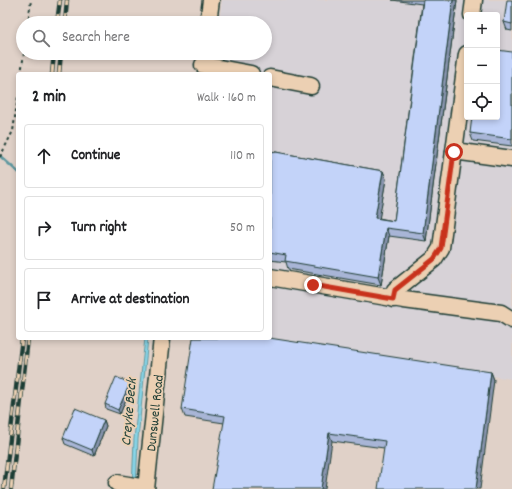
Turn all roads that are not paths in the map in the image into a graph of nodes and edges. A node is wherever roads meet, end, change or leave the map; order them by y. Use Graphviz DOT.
graph roads {
  1 [pos="211,0"];
  2 [pos="474,0"];
  3 [pos="472,12"];
  4 [pos="209,16"];
  5 [pos="203,64"];
  6 [pos="241,72"];
  7 [pos="464,77"];
  8 [pos="272,78"];
  9 [pos="311,86"];
  10 [pos="454,152"];
  11 [pos="512,159"];
  12 [pos="272,277"];
  13 [pos="393,299"];
  14 [pos="512,320"];
  15 [pos="162,340"];
  16 [pos="135,486"];
  1 -- 4 [label="street"];
  2 -- 3 [label="street"];
  5 -- 6 [label="street"];
  7 -- 10 [label="street"];
  8 -- 9 [label="street"];
  10 -- 11 [label="street"];
  10 -- 13 [label="street"];
  12 -- 13 [label="street"];
  13 -- 14 [label="street"];
  15 -- 16 [label="street, Dunswell Road"];
}
